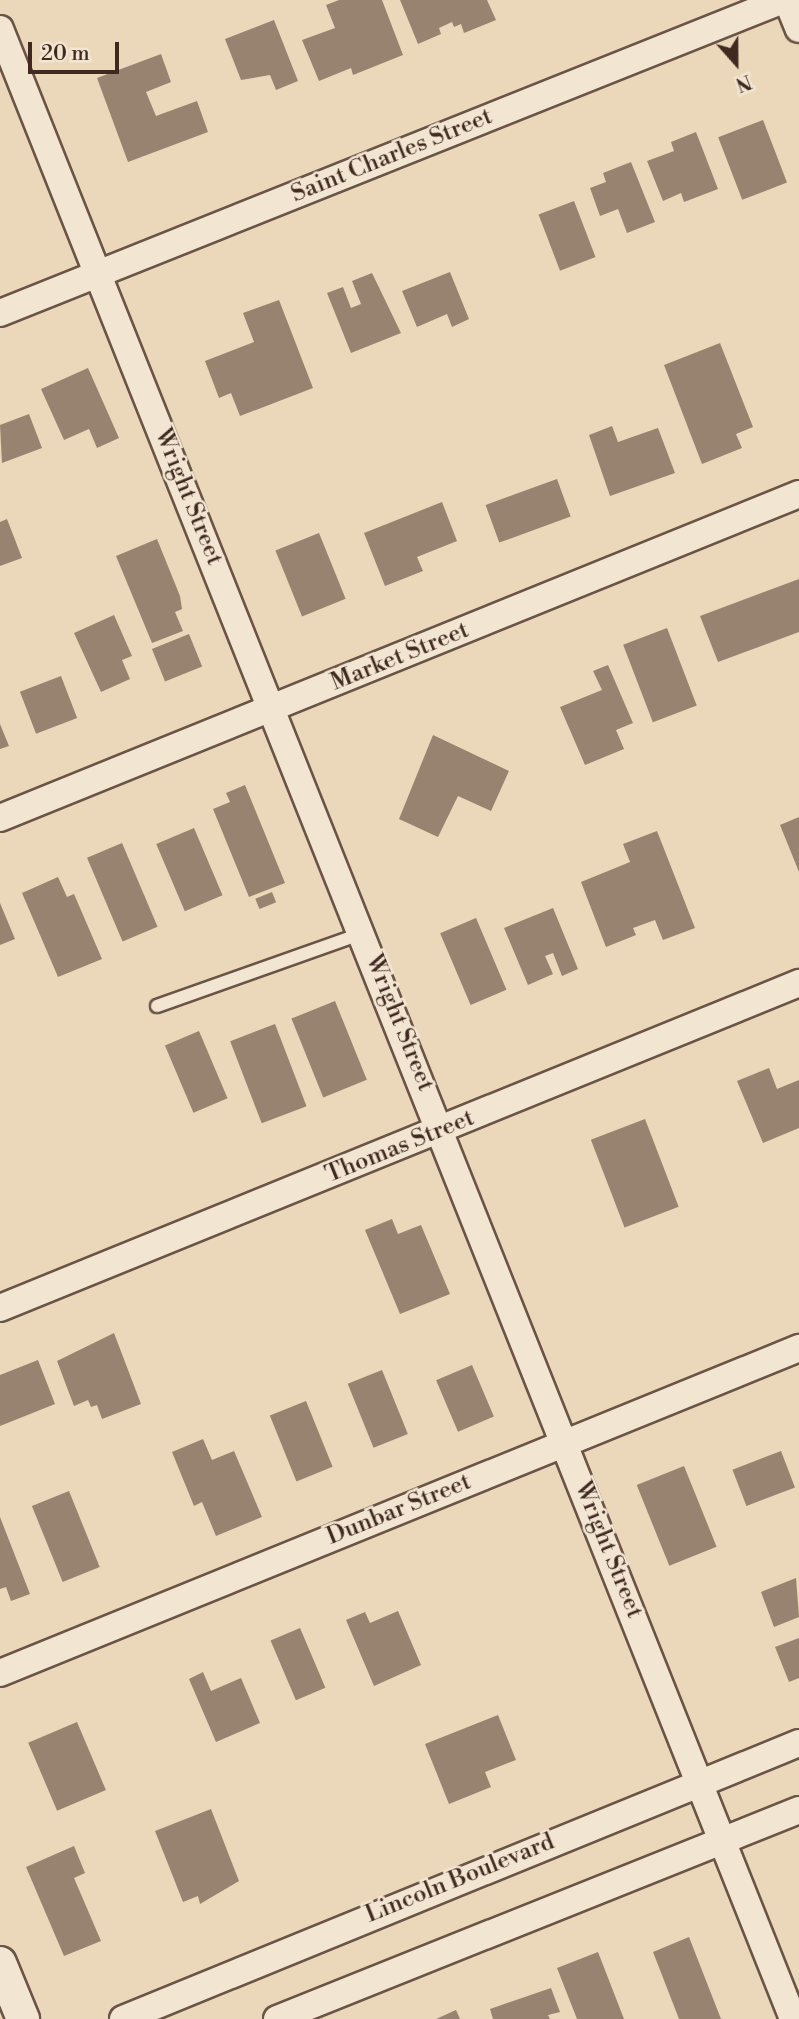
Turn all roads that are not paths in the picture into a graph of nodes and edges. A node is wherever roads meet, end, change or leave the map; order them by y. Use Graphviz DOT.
graph roads {
  1 [pos="785,0"];
  2 [pos="0,29"];
  3 [pos="799,29"];
  4 [pos="98,274"];
  5 [pos="0,313"];
  6 [pos="799,494"];
  7 [pos="273,708"];
  8 [pos="0,818"];
  9 [pos="363,933"];
  10 [pos="799,984"];
  11 [pos="157,1006"];
  12 [pos="442,1131"];
  13 [pos="0,1308"];
  14 [pos="799,1348"];
  15 [pos="566,1443"];
  16 [pos="0,1673"];
  17 [pos="799,1743"];
  18 [pos="699,1782"];
  19 [pos="799,1810"];
  20 [pos="723,1841"];
  21 [pos="0,1963"];
  22 [pos="23,2019"];
  23 [pos="123,2019"];
  24 [pos="277,2019"];
  25 [pos="793,2019"];
  1 -- 3 [label="street"];
  1 -- 4 [label="street, Saint Charles Street"];
  2 -- 4 [label="street, Wright Street"];
  4 -- 5 [label="street, Saint Charles Street"];
  4 -- 7 [label="street, Wright Street"];
  6 -- 7 [label="street, Market Street"];
  7 -- 8 [label="street, Market Street"];
  7 -- 9 [label="street, Wright Street"];
  9 -- 11 [label="lane"];
  9 -- 12 [label="street, Wright Street"];
  10 -- 12 [label="street, Thomas Street"];
  12 -- 13 [label="street, Thomas Street"];
  12 -- 15 [label="street, Wright Street"];
  14 -- 15 [label="street, Dunbar Street"];
  15 -- 16 [label="street, Dunbar Street"];
  15 -- 18 [label="street, Wright Street"];
  17 -- 18 [label="street, Lincoln Boulevard"];
  18 -- 20 [label="street, Wright Street"];
  18 -- 23 [label="street, Lincoln Boulevard"];
  19 -- 20 [label="street"];
  20 -- 24 [label="street"];
  20 -- 25 [label="street, Wright Street"];
  21 -- 22 [label="street"];
}
